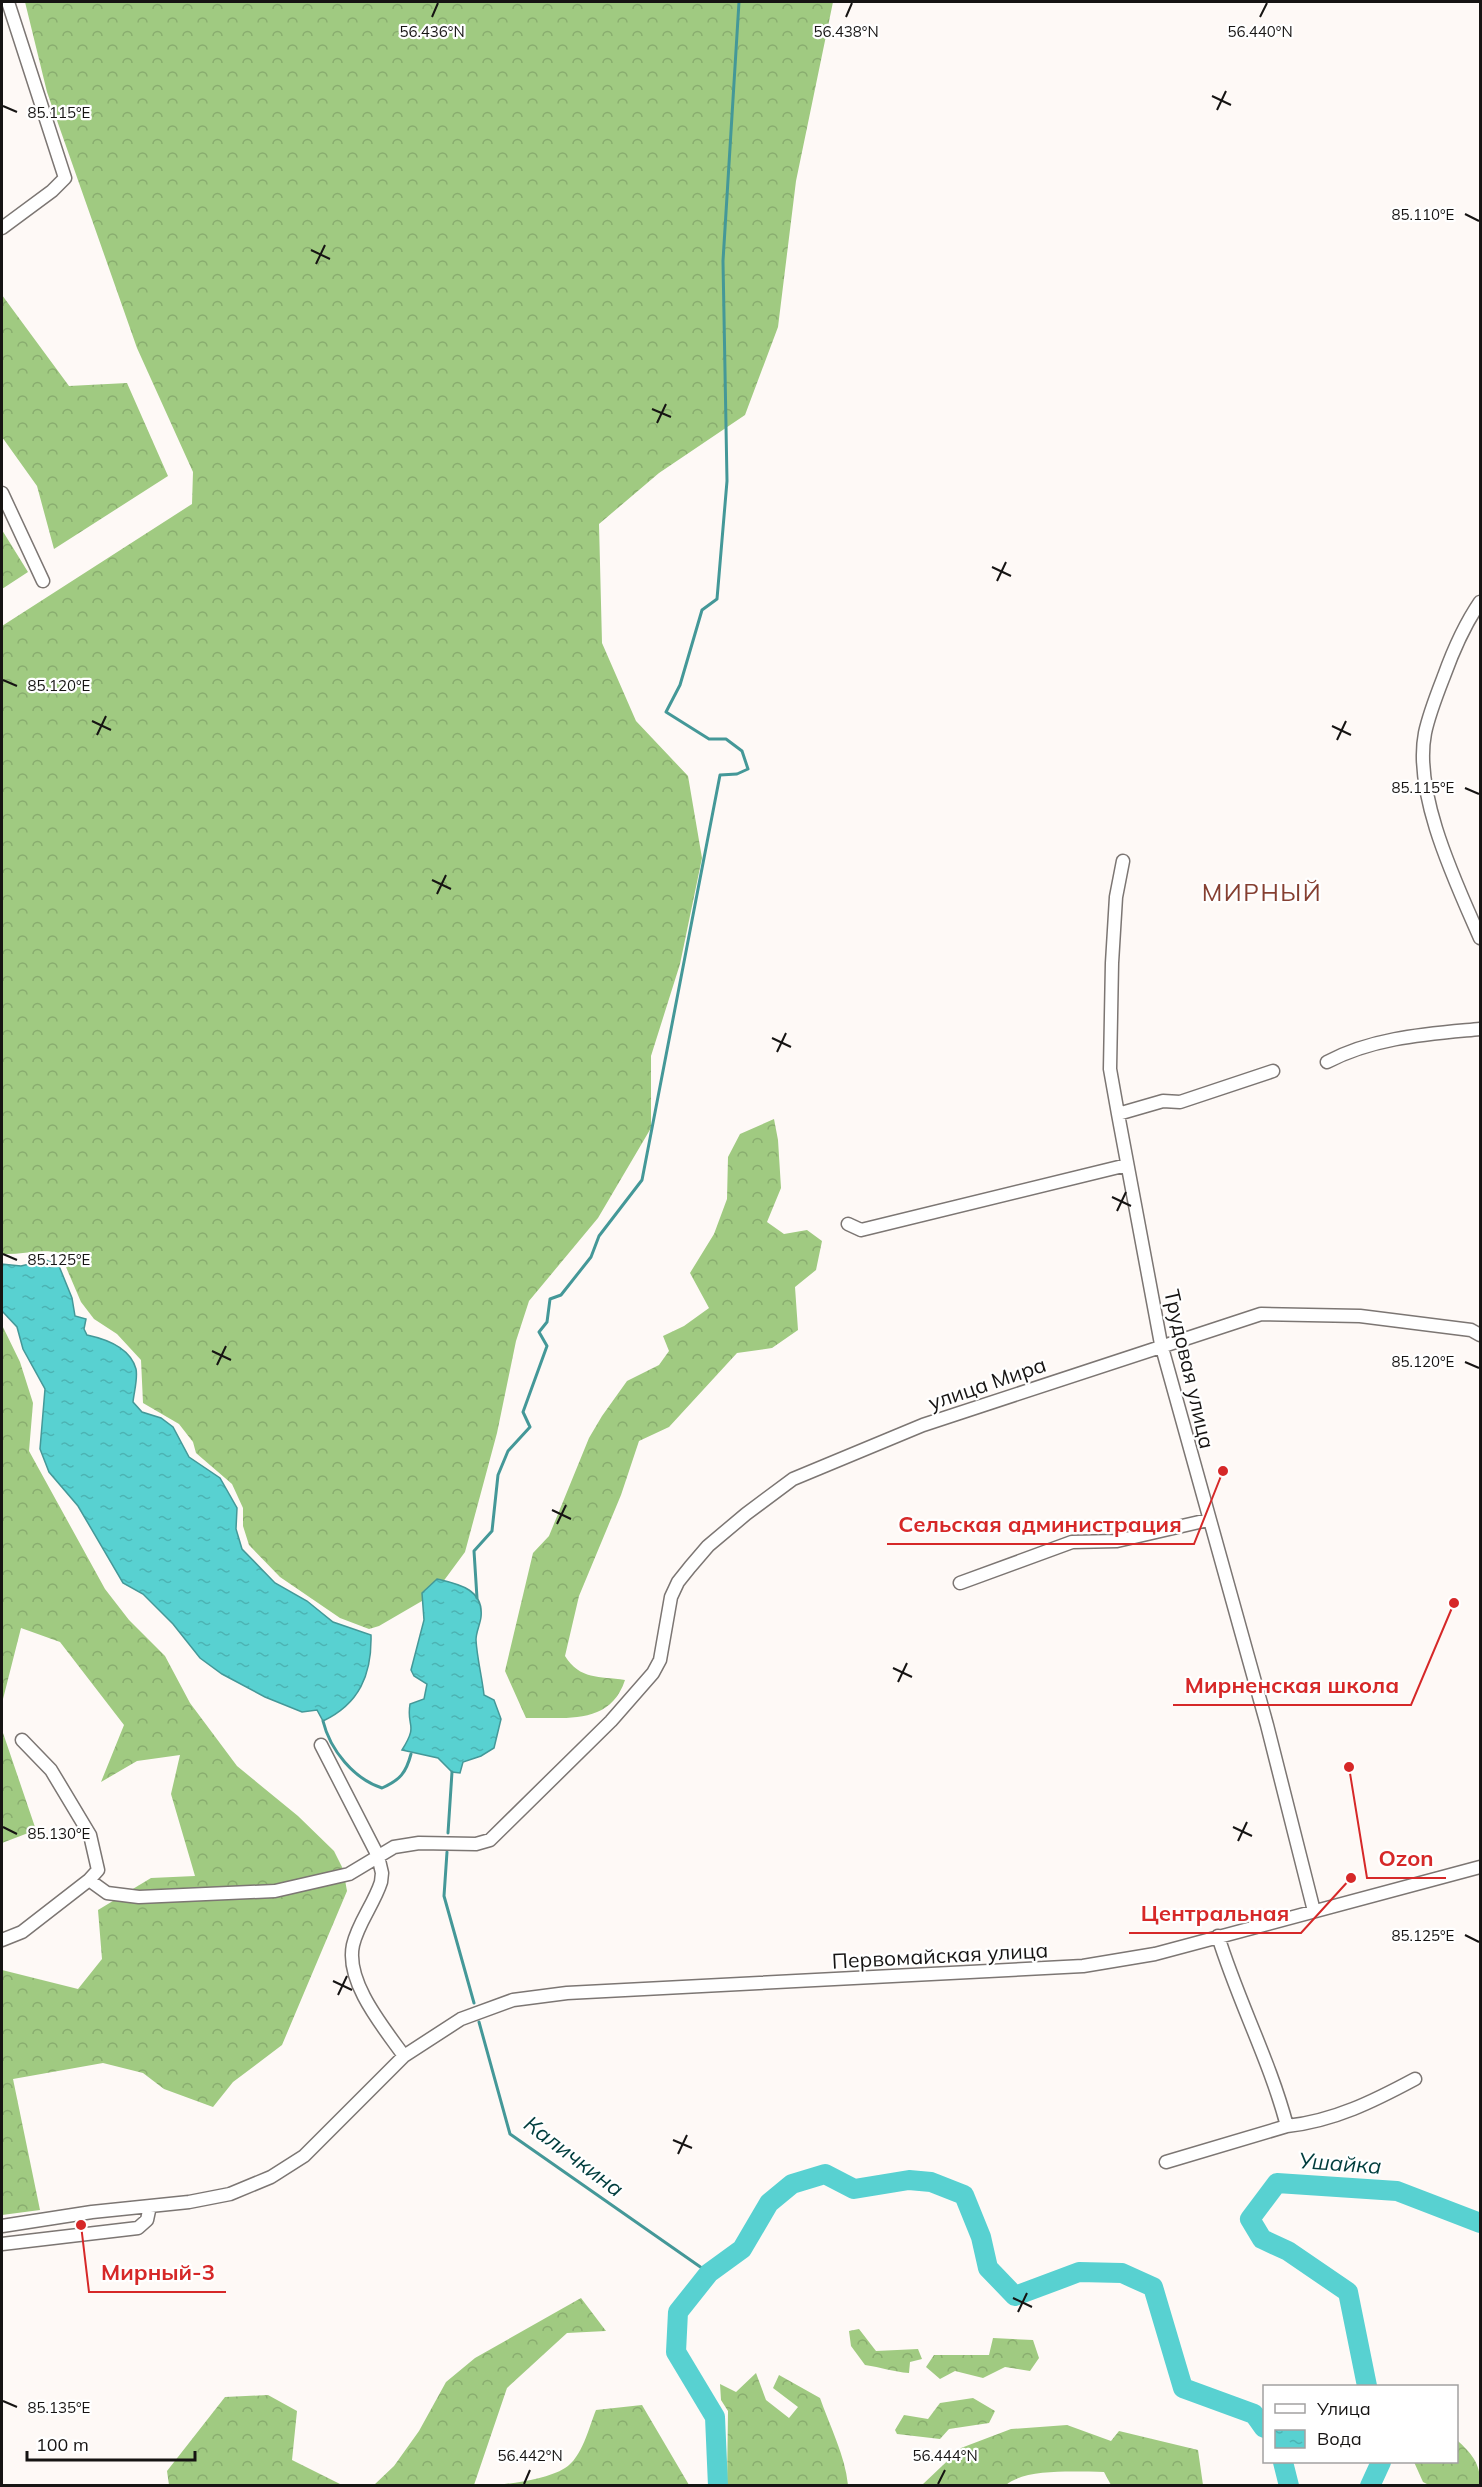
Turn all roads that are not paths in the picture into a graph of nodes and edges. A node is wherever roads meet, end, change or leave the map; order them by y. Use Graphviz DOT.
graph roads {
  1 [pos="8,2"];
  2 [pos="2,228"];
  3 [pos="2,493"];
  4 [pos="43,581"];
  5 [pos="1480,603"];
  6 [pos="1123,861"];
  7 [pos="1480,938"];
  8 [pos="1480,1029"];
  9 [pos="1327,1062"];
  10 [pos="1273,1071"];
  11 [pos="1118,1114"];
  12 [pos="1127,1165"];
  13 [pos="849,1224"];
  14 [pos="1480,1335"];
  15 [pos="1161,1344"];
  16 [pos="1208,1520"];
  17 [pos="960,1582"];
  18 [pos="22,1740"];
  19 [pos="321,1745"];
  20 [pos="378,1856"];
  21 [pos="1480,1867"];
  22 [pos="89,1880"];
  23 [pos="1314,1911"];
  24 [pos="1218,1936"];
  25 [pos="2,1940"];
  26 [pos="405,2056"];
  27 [pos="1414,2079"];
  28 [pos="1287,2126"];
  29 [pos="1166,2162"];
  30 [pos="150,2206"];
  31 [pos="2,2226"];
  32 [pos="2,2244"];
  1 -- 2 [label="street"];
  3 -- 4 [label="street"];
  5 -- 7 [label="street"];
  6 -- 11 [label="street, Трудовая улица"];
  8 -- 9 [label="street"];
  10 -- 11 [label="street"];
  11 -- 12 [label="street, Трудовая улица"];
  12 -- 13 [label="street"];
  12 -- 15 [label="street, Трудовая улица"];
  14 -- 15 [label="street, улица Мира"];
  15 -- 16 [label="street, Трудовая улица"];
  15 -- 20 [label="street, улица Мира"];
  16 -- 17 [label="street"];
  16 -- 23 [label="street, Трудовая улица"];
  18 -- 22 [label="street"];
  19 -- 20 [label="street"];
  20 -- 22 [label="street, улица Мира"];
  20 -- 26 [label="street"];
  21 -- 23 [label="street, Первомайская улица"];
  22 -- 25 [label="street"];
  23 -- 24 [label="street, Первомайская улица"];
  24 -- 26 [label="street, Первомайская улица"];
  24 -- 28 [label="street"];
  26 -- 30 [label="street, Первомайская улица"];
  27 -- 28 [label="street"];
  28 -- 29 [label="street"];
  30 -- 31 [label="street, Первомайская улица"];
  30 -- 32 [label="street"];
}
